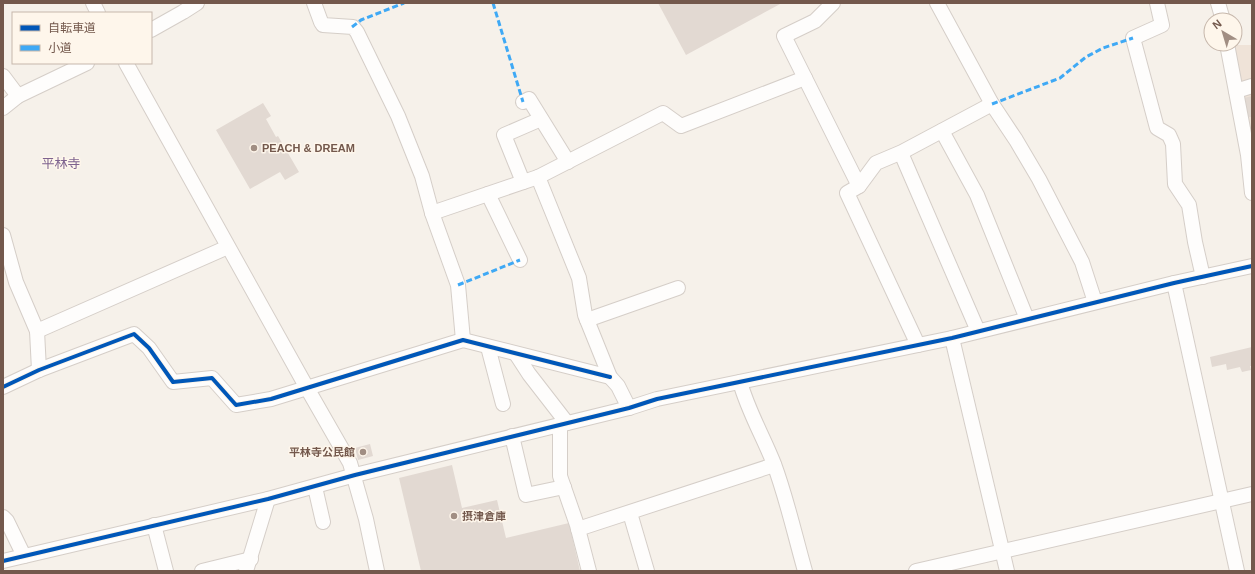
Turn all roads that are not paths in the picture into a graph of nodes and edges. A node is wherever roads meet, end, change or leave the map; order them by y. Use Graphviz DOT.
graph roads {
  1 [pos="93,3"];
  2 [pos="197,3"];
  3 [pos="314,3"];
  4 [pos="833,3"];
  5 [pos="937,3"];
  6 [pos="1158,3"];
  7 [pos="98,12"];
  8 [pos="152,29"];
  9 [pos="1229,52"];
  10 [pos="85,64"];
  11 [pos="127,64"];
  12 [pos="3,76"];
  13 [pos="805,78"];
  14 [pos="1252,86"];
  15 [pos="1236,91"];
  16 [pos="18,96"];
  17 [pos="523,102"];
  18 [pos="992,104"];
  19 [pos="3,108"];
  20 [pos="541,119"];
  21 [pos="942,131"];
  22 [pos="901,153"];
  23 [pos="1250,154"];
  24 [pos="568,162"];
  25 [pos="538,178"];
  26 [pos="523,182"];
  27 [pos="859,186"];
  28 [pos="1252,192"];
  29 [pos="488,194"];
  30 [pos="432,213"];
  31 [pos="3,235"];
  32 [pos="228,247"];
  33 [pos="520,260"];
  34 [pos="1252,266"];
  35 [pos="1203,277"];
  36 [pos="1174,283"];
  37 [pos="678,288"];
  38 [pos="1095,302"];
  39 [pos="1027,319"];
  40 [pos="587,320"];
  41 [pos="37,330"];
  42 [pos="978,331"];
  43 [pos="952,338"];
  44 [pos="463,340"];
  45 [pos="918,345"];
  46 [pos="488,347"];
  47 [pos="516,354"];
  48 [pos="39,370"];
  49 [pos="610,378"];
  50 [pos="740,382"];
  51 [pos="3,387"];
  52 [pos="307,388"];
  53 [pos="503,404"];
  54 [pos="629,408"];
  55 [pos="564,423"];
  56 [pos="512,436"];
  57 [pos="774,465"];
  58 [pos="355,475"];
  59 [pos="315,486"];
  60 [pos="564,487"];
  61 [pos="1252,494"];
  62 [pos="268,499"];
  63 [pos="1221,501"];
  64 [pos="630,513"];
  65 [pos="3,517"];
  66 [pos="323,522"];
  67 [pos="154,525"];
  68 [pos="578,529"];
  69 [pos="1002,551"];
  70 [pos="24,556"];
  71 [pos="7,564"];
  72 [pos="248,565"];
  73 [pos="166,571"];
  74 [pos="202,571"];
  75 [pos="377,571"];
  76 [pos="589,571"];
  77 [pos="647,571"];
  78 [pos="804,571"];
  79 [pos="916,571"];
  80 [pos="1007,571"];
  81 [pos="1237,571"];
  1 -- 7 [label="street"];
  2 -- 8 [label="street"];
  3 -- 30 [label="street"];
  4 -- 13 [label="street"];
  5 -- 18 [label="street"];
  6 -- 35 [label="street"];
  9 -- 15 [label="street"];
  10 -- 16 [label="street"];
  11 -- 32 [label="street"];
  12 -- 16 [label="street"];
  13 -- 24 [label="street"];
  13 -- 27 [label="street"];
  14 -- 15 [label="street"];
  15 -- 23 [label="street"];
  16 -- 19 [label="street"];
  17 -- 20 [label="street"];
  18 -- 21 [label="street"];
  18 -- 38 [label="street"];
  20 -- 24 [label="street"];
  20 -- 26 [label="street"];
  21 -- 22 [label="street"];
  21 -- 39 [label="street"];
  22 -- 27 [label="street"];
  22 -- 42 [label="street"];
  23 -- 28 [label="street"];
  24 -- 25 [label="street"];
  25 -- 26 [label="street"];
  25 -- 40 [label="street"];
  26 -- 29 [label="street"];
  27 -- 45 [label="street"];
  29 -- 30 [label="street"];
  29 -- 33 [label="street"];
  30 -- 44 [label="street"];
  31 -- 41 [label="street"];
  32 -- 41 [label="street"];
  32 -- 52 [label="street"];
  34 -- 35 [label="street"];
  35 -- 36 [label="street"];
  36 -- 38 [label="street"];
  36 -- 63 [label="street"];
  37 -- 40 [label="street"];
  38 -- 39 [label="street"];
  39 -- 42 [label="street"];
  40 -- 49 [label="street"];
  41 -- 48 [label="street"];
  42 -- 43 [label="street"];
  43 -- 45 [label="street"];
  43 -- 69 [label="street"];
  44 -- 46 [label="street"];
  44 -- 52 [label="street"];
  45 -- 50 [label="street"];
  46 -- 47 [label="street"];
  46 -- 53 [label="street"];
  47 -- 49 [label="street"];
  47 -- 55 [label="street"];
  48 -- 51 [label="street"];
  48 -- 52 [label="street"];
  49 -- 54 [label="street"];
  50 -- 54 [label="street"];
  50 -- 57 [label="street"];
  52 -- 58 [label="street"];
  54 -- 55 [label="street"];
  55 -- 56 [label="street"];
  55 -- 60 [label="street"];
  56 -- 58 [label="street"];
  56 -- 60 [label="street"];
  57 -- 64 [label="street"];
  57 -- 78 [label="street"];
  58 -- 59 [label="street"];
  58 -- 75 [label="street"];
  59 -- 62 [label="street"];
  59 -- 66 [label="street"];
  60 -- 68 [label="street"];
  61 -- 63 [label="street"];
  62 -- 67 [label="street"];
  62 -- 72 [label="street"];
  63 -- 69 [label="street"];
  63 -- 81 [label="street"];
  64 -- 68 [label="street"];
  64 -- 77 [label="street"];
  65 -- 70 [label="street"];
  67 -- 70 [label="street"];
  67 -- 73 [label="street"];
  68 -- 76 [label="street"];
  69 -- 79 [label="street"];
  69 -- 80 [label="street"];
  70 -- 71 [label="street"];
  72 -- 74 [label="street"];
}
